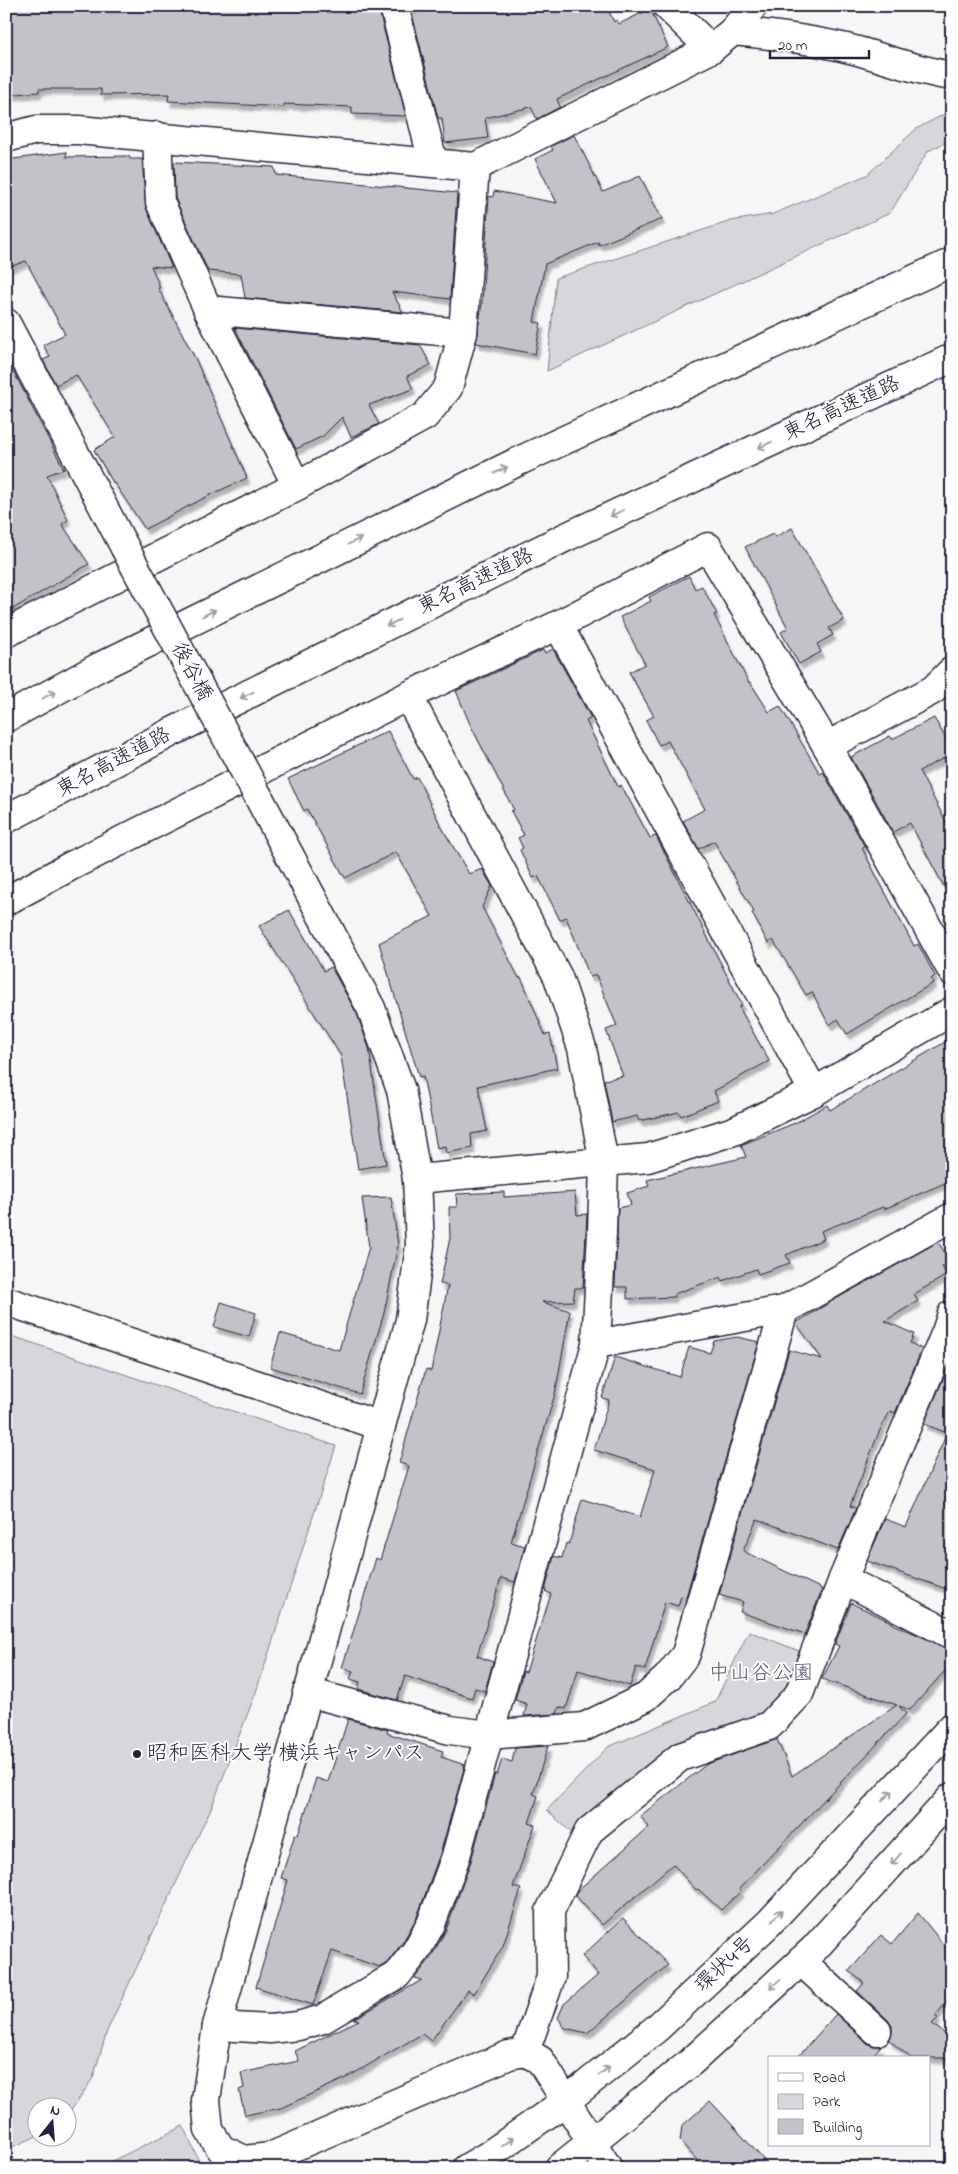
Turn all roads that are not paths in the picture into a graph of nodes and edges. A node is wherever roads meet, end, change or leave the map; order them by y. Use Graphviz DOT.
graph roads {
  1 [pos="394,6"];
  2 [pos="667,6"];
  3 [pos="753,6"];
  4 [pos="732,31"];
  5 [pos="711,49"];
  6 [pos="952,76"];
  7 [pos="157,136"];
  8 [pos="6,138"];
  9 [pos="433,162"];
  10 [pos="475,167"];
  11 [pos="952,262"];
  12 [pos="208,310"];
  13 [pos="6,323"];
  14 [pos="463,333"];
  15 [pos="952,358"];
  16 [pos="297,486"];
  17 [pos="558,625"];
  18 [pos="6,633"];
  19 [pos="952,671"];
  20 [pos="408,696"];
  21 [pos="6,718"];
  22 [pos="828,746"];
  23 [pos="6,819"];
  24 [pos="6,901"];
  25 [pos="952,971"];
  26 [pos="952,1011"];
  27 [pos="814,1092"];
  28 [pos="604,1162"];
  29 [pos="416,1179"];
  30 [pos="952,1217"];
  31 [pos="6,1301"];
  32 [pos="784,1310"];
  33 [pos="950,1325"];
  34 [pos="596,1344"];
  35 [pos="381,1426"];
  36 [pos="843,1580"];
  37 [pos="952,1635"];
  38 [pos="307,1692"];
  39 [pos="952,1727"];
  40 [pos="489,1736"];
  41 [pos="949,1802"];
  42 [pos="801,1960"];
  43 [pos="216,2026"];
  44 [pos="877,2031"];
  45 [pos="525,2052"];
  46 [pos="566,2101"];
  47 [pos="592,2143"];
  48 [pos="467,2168"];
  49 [pos="559,2168"];
  50 [pos="608,2168"];
  1 -- 9 [label="main road"];
  2 -- 5 [label="main road"];
  3 -- 4 [label="main road"];
  4 -- 5 [label="main road"];
  4 -- 6 [label="main road"];
  5 -- 10 [label="main road"];
  7 -- 8 [label="main road"];
  7 -- 9 [label="main road"];
  7 -- 12 [label="main road"];
  9 -- 10 [label="main road"];
  10 -- 14 [label="main road"];
  21 -- 11 [label="main road, one-way"];
  12 -- 14 [label="main road"];
  12 -- 16 [label="main road"];
  13 -- 29 [label="main road, 後谷橋, bridge"];
  14 -- 16 [label="main road"];
  15 -- 23 [label="main road, 東名高速道路, one-way"];
  16 -- 18 [label="main road"];
  17 -- 20 [label="main road"];
  17 -- 22 [label="main road"];
  17 -- 27 [label="main road"];
  19 -- 22 [label="main road"];
  20 -- 24 [label="main road"];
  20 -- 28 [label="main road"];
  22 -- 25 [label="main road"];
  26 -- 27 [label="main road"];
  27 -- 28 [label="main road"];
  28 -- 29 [label="main road"];
  28 -- 34 [label="main road"];
  29 -- 35 [label="main road, 後谷橋"];
  30 -- 32 [label="main road"];
  31 -- 35 [label="main road"];
  32 -- 34 [label="main road"];
  32 -- 40 [label="main road"];
  33 -- 36 [label="main road"];
  34 -- 40 [label="main road"];
  35 -- 38 [label="main road, 後谷橋"];
  36 -- 37 [label="main road"];
  36 -- 45 [label="main road"];
  38 -- 40 [label="main road"];
  38 -- 43 [label="main road, 後谷橋"];
  46 -- 39 [label="main road, 環状4号, one-way"];
  40 -- 43 [label="main road"];
  41 -- 42 [label="main road, one-way"];
  42 -- 44 [label="main road"];
  42 -- 47 [label="main road, one-way"];
  43 -- 45 [label="main road, 後谷橋"];
  45 -- 46 [label="main road"];
  46 -- 47 [label="main road"];
  48 -- 46 [label="main road, 環状4号, one-way"];
  47 -- 49 [label="main road"];
  47 -- 50 [label="main road"];
}
